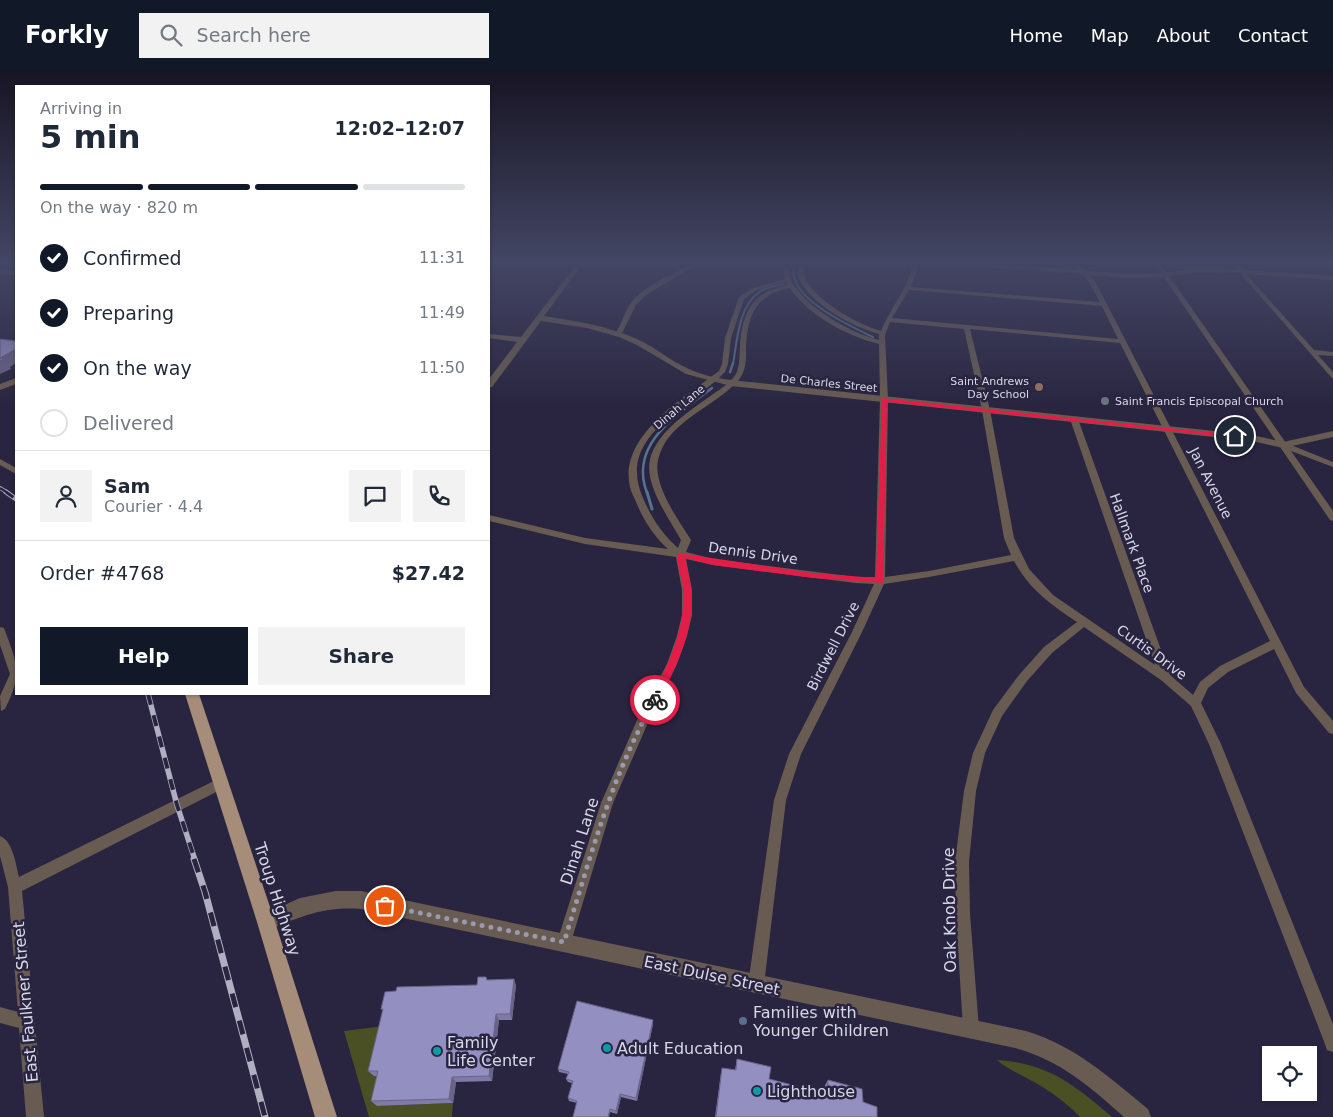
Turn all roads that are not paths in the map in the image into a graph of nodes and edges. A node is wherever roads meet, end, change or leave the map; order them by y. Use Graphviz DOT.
graph roads {
  1 [pos="545,310"];
  2 [pos="630,310"];
  3 [pos="738,310"];
  4 [pos="753,310"];
  5 [pos="815,310"];
  6 [pos="834,310"];
  7 [pos="894,310"];
  8 [pos="1105,310"];
  9 [pos="1190,310"];
  10 [pos="1274,310"];
  11 [pos="539,318"];
  12 [pos="888,320"];
  13 [pos="968,328"];
  14 [pos="618,334"];
  15 [pos="490,336"];
  16 [pos="882,338"];
  17 [pos="523,340"];
  18 [pos="1123,341"];
  19 [pos="1312,352"];
  20 [pos="1333,354"];
  21 [pos="1333,376"];
  22 [pos="15,380"];
  23 [pos="713,380"];
  24 [pos="731,383"];
  25 [pos="490,384"];
  26 [pos="0,387"];
  27 [pos="884,400"];
  28 [pos="986,410"];
  29 [pos="1074,419"];
  30 [pos="1167,429"];
  31 [pos="1333,434"];
  32 [pos="1283,445"];
  33 [pos="0,461"];
  34 [pos="1333,466"];
  35 [pos="15,471"];
  36 [pos="490,518"];
  37 [pos="1333,518"];
  38 [pos="680,554"];
  39 [pos="1016,557"];
  40 [pos="880,581"];
  41 [pos="1084,622"];
  42 [pos="0,631"];
  43 [pos="1276,643"];
  44 [pos="15,671"];
  45 [pos="15,676"];
  46 [pos="1165,677"];
  47 [pos="192,695"];
  48 [pos="1196,703"];
  49 [pos="2,706"];
  50 [pos="1333,729"];
  51 [pos="220,784"];
  52 [pos="0,842"];
  53 [pos="15,887"];
  54 [pos="266,922"];
  55 [pos="564,942"];
  56 [pos="756,984"];
  57 [pos="0,1015"];
  58 [pos="26,1022"];
  59 [pos="971,1029"];
  60 [pos="1333,1044"];
  61 [pos="35,1117"];
  62 [pos="326,1117"];
  63 [pos="1140,1117"];
  1 -- 11 [label="street"];
  2 -- 14 [label="street"];
  3 -- 23 [label="street, Dinah Lane"];
  4 -- 24 [label="street, Dinah Lane"];
  5 -- 16 [label="street"];
  6 -- 16 [label="street"];
  7 -- 12 [label="street, Birdwell Drive"];
  8 -- 18 [label="street, Jan Avenue"];
  9 -- 32 [label="street"];
  10 -- 19 [label="street"];
  11 -- 14 [label="street, De Charles Street"];
  11 -- 17 [label="street"];
  12 -- 13 [label="street"];
  12 -- 16 [label="street, Birdwell Drive"];
  13 -- 18 [label="street"];
  13 -- 28 [label="street, Curtis Drive"];
  14 -- 23 [label="street, De Charles Street"];
  15 -- 17 [label="street"];
  16 -- 27 [label="street, Birdwell Drive"];
  17 -- 25 [label="street"];
  18 -- 30 [label="street, Jan Avenue"];
  19 -- 20 [label="street"];
  19 -- 21 [label="street"];
  22 -- 26 [label="street"];
  23 -- 24 [label="street, De Charles Street"];
  23 -- 38 [label="street, Dinah Lane"];
  24 -- 27 [label="street, De Charles Street"];
  24 -- 38 [label="street, Dinah Lane"];
  27 -- 28 [label="street, De Charles Street"];
  27 -- 40 [label="street, Birdwell Drive"];
  28 -- 29 [label="street, De Charles Street"];
  28 -- 39 [label="street, Curtis Drive"];
  29 -- 30 [label="street, De Charles Street"];
  29 -- 46 [label="street, Hallmark Place"];
  30 -- 32 [label="street, De Charles Street"];
  30 -- 43 [label="street, Jan Avenue"];
  31 -- 32 [label="street"];
  32 -- 34 [label="street, De Charles Street"];
  32 -- 37 [label="street"];
  33 -- 35 [label="street"];
  36 -- 38 [label="street, Dennis Drive"];
  38 -- 40 [label="street, Dennis Drive"];
  38 -- 55 [label="street, Dinah Lane"];
  39 -- 40 [label="street, Dennis Drive"];
  39 -- 41 [label="street, Curtis Drive"];
  40 -- 56 [label="street, Birdwell Drive"];
  41 -- 46 [label="street, Curtis Drive"];
  41 -- 59 [label="street, Oak Knob Drive"];
  42 -- 44 [label="street"];
  43 -- 48 [label="street"];
  43 -- 50 [label="street, Jan Avenue"];
  45 -- 49 [label="street"];
  46 -- 48 [label="street, Curtis Drive"];
  47 -- 51 [label="main road, Troup Highway"];
  48 -- 60 [label="street, Curtis Drive"];
  51 -- 53 [label="street"];
  51 -- 54 [label="main road, Troup Highway"];
  52 -- 53 [label="street, East Faulkner Street"];
  53 -- 58 [label="street, East Faulkner Street"];
  54 -- 55 [label="street, East Dulse Street"];
  54 -- 62 [label="main road, Troup Highway"];
  55 -- 56 [label="street, East Dulse Street"];
  56 -- 59 [label="street, East Dulse Street"];
  57 -- 58 [label="street"];
  58 -- 61 [label="street, East Faulkner Street"];
  59 -- 63 [label="street, East Dulse Street"];
}
